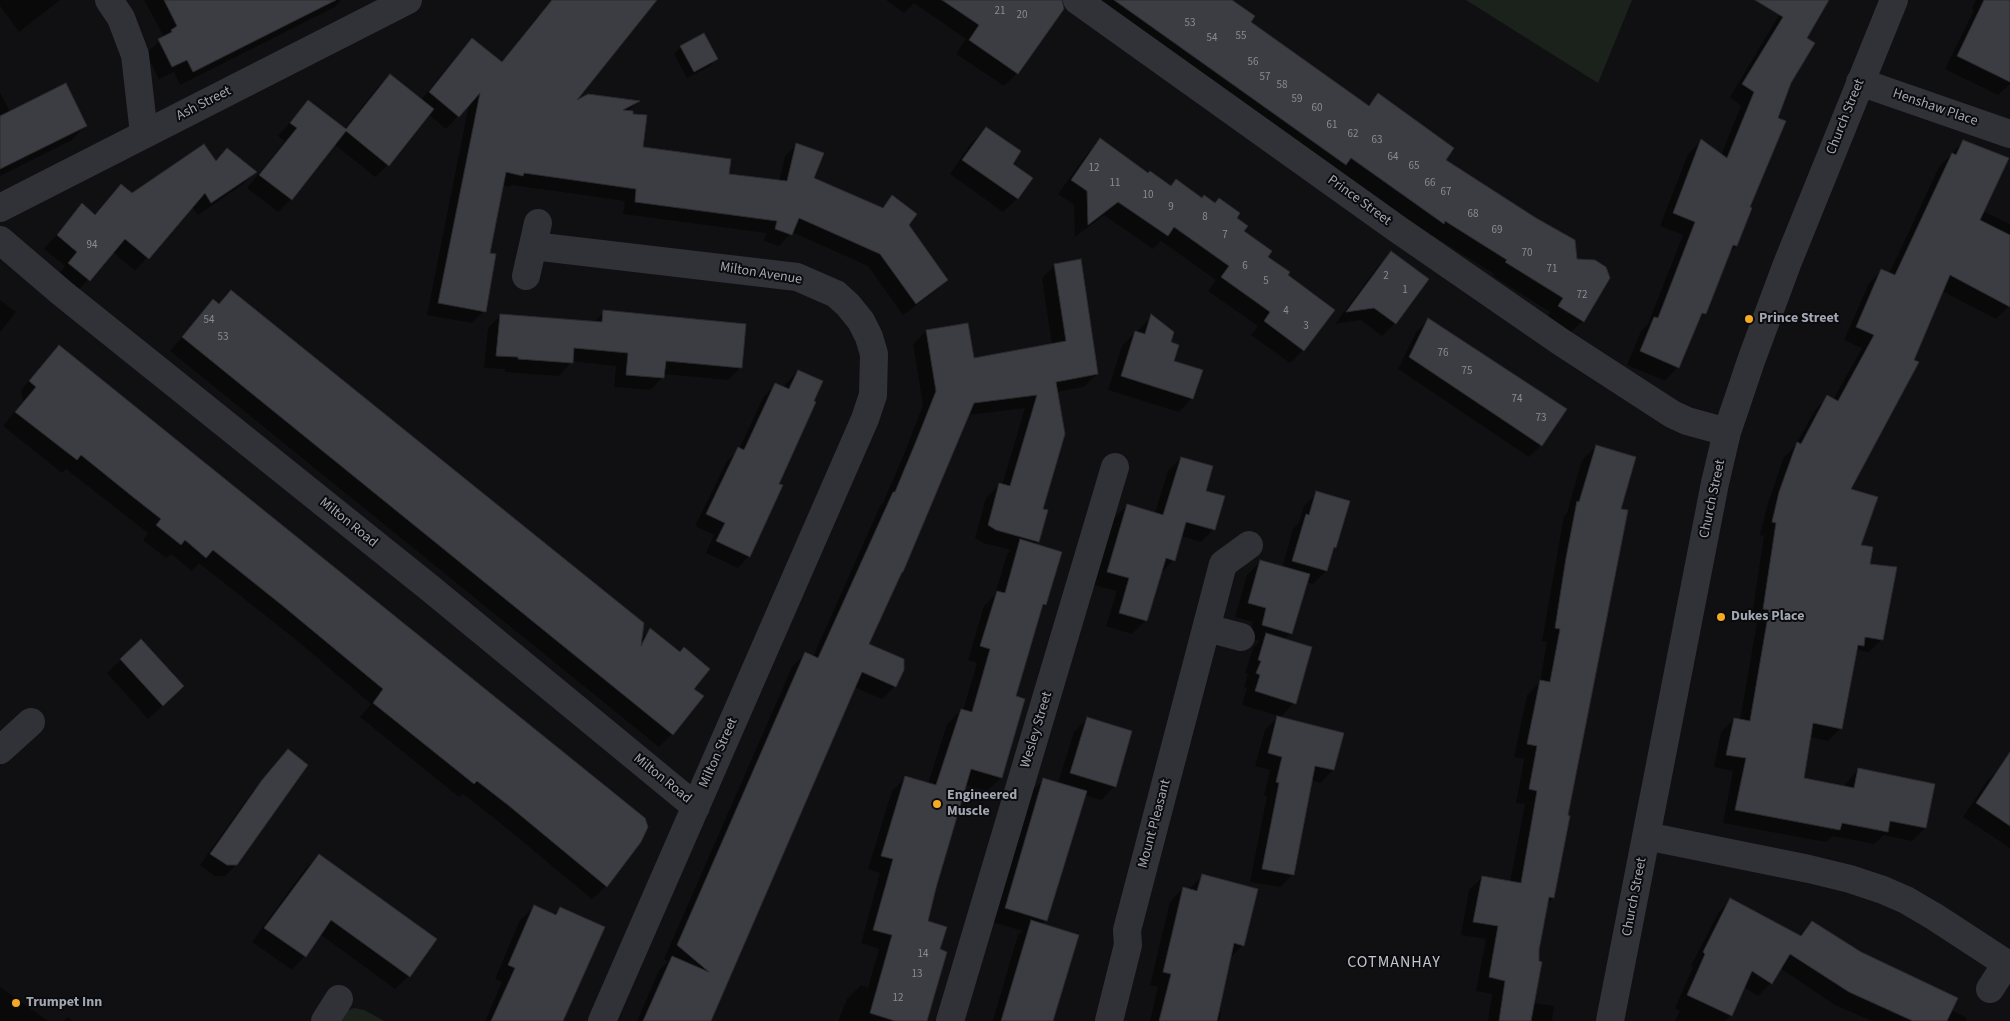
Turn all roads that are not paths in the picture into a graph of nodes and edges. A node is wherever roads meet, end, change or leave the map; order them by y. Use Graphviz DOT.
graph roads {
  1 [pos="109,0"];
  2 [pos="408,0"];
  3 [pos="1077,0"];
  4 [pos="1894,0"];
  5 [pos="1860,82"];
  6 [pos="144,134"];
  7 [pos="2010,134"];
  8 [pos="0,208"];
  9 [pos="0,240"];
  10 [pos="526,276"];
  11 [pos="1727,432"];
  12 [pos="1116,467"];
  13 [pos="1249,546"];
  14 [pos="788,596"];
  15 [pos="1207,628"];
  16 [pos="1241,637"];
  17 [pos="30,722"];
  18 [pos="0,750"];
  19 [pos="696,807"];
  20 [pos="1646,836"];
  21 [pos="2008,965"];
  22 [pos="1990,989"];
  23 [pos="339,999"];
  24 [pos="324,1021"];
  25 [pos="602,1021"];
  26 [pos="950,1021"];
  27 [pos="1108,1021"];
  28 [pos="1610,1021"];
  1 -- 6 [label="street"];
  2 -- 6 [label="street, Ash Street"];
  3 -- 11 [label="street, Prince Street"];
  4 -- 5 [label="street, Church Street"];
  5 -- 7 [label="street, Henshaw Place"];
  5 -- 11 [label="street, Church Street"];
  6 -- 8 [label="street, Ash Street"];
  9 -- 19 [label="street, Milton Road"];
  10 -- 14 [label="street, Milton Avenue"];
  11 -- 20 [label="street, Church Street"];
  12 -- 26 [label="street, Wesley Street"];
  13 -- 15 [label="street, Mount Pleasant"];
  14 -- 19 [label="street, Milton Street"];
  15 -- 16 [label="street"];
  15 -- 27 [label="street, Mount Pleasant"];
  17 -- 18 [label="street"];
  19 -- 25 [label="street, Milton Street"];
  20 -- 21 [label="street"];
  20 -- 28 [label="street, Church Street"];
  21 -- 22 [label="street"];
  23 -- 24 [label="street"];
}
